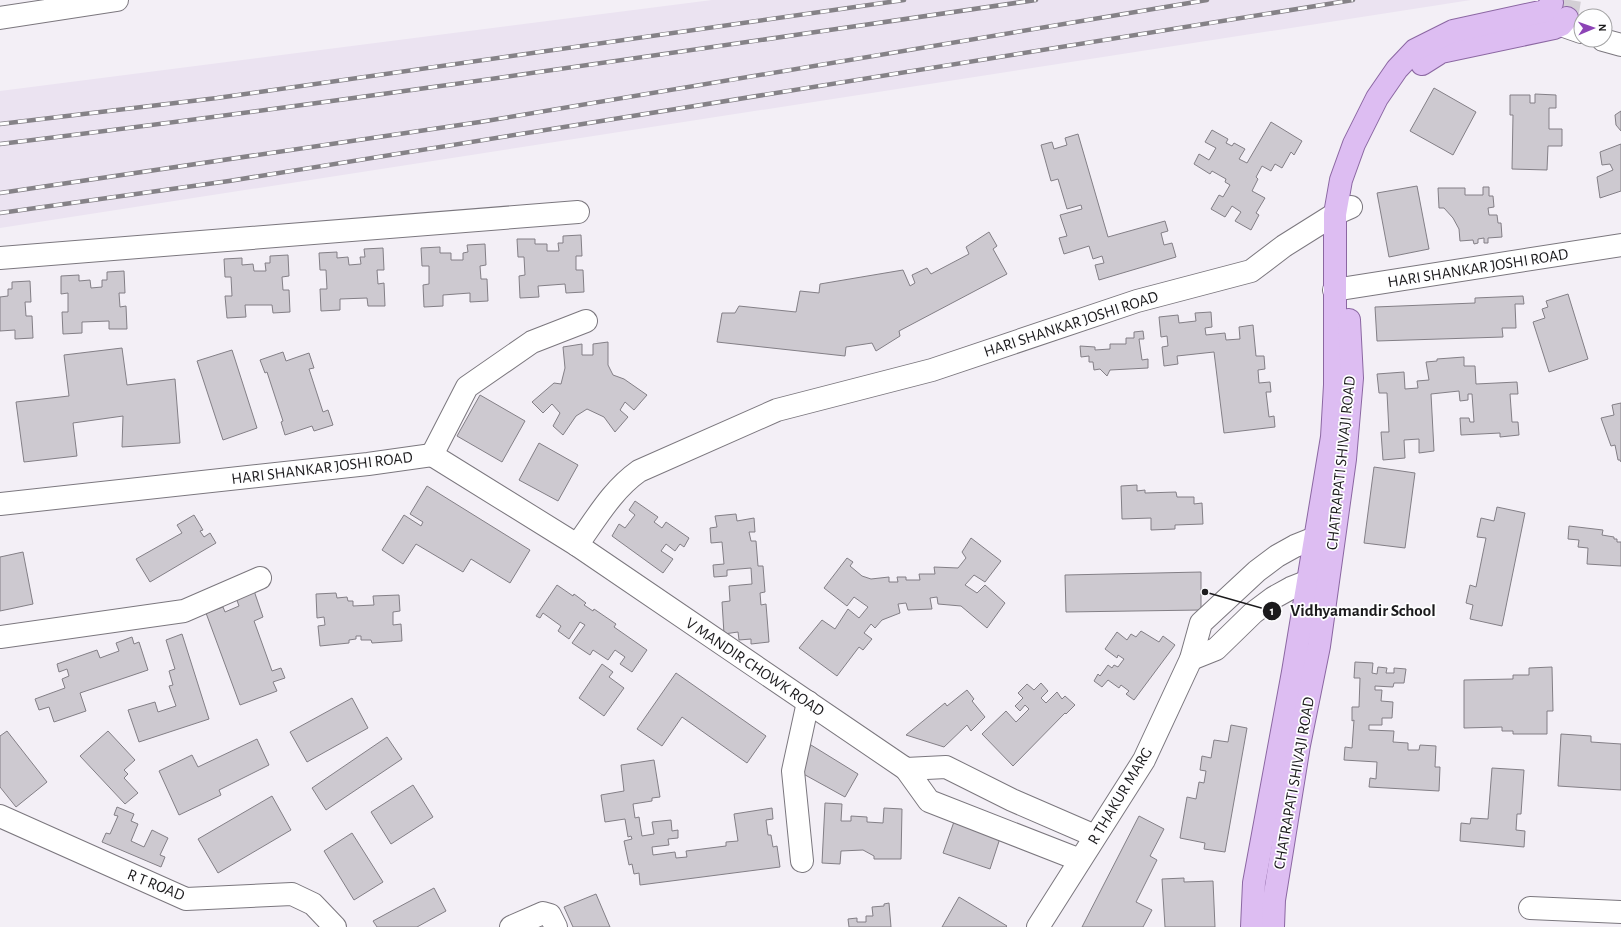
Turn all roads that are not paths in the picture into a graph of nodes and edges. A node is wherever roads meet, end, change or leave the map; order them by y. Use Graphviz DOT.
graph roads {
  1 [pos="117,0"];
  2 [pos="0,18"];
  3 [pos="1561,18"];
  4 [pos="1343,211"];
  5 [pos="578,212"];
  6 [pos="1621,245"];
  7 [pos="0,258"];
  8 [pos="1340,290"];
  9 [pos="586,320"];
  10 [pos="432,455"];
  11 [pos="0,504"];
  12 [pos="1335,530"];
  13 [pos="1315,538"];
  14 [pos="577,545"];
  15 [pos="1329,573"];
  16 [pos="260,578"];
  17 [pos="1309,581"];
  18 [pos="0,638"];
  19 [pos="1191,659"];
  20 [pos="808,702"];
  21 [pos="906,769"];
  22 [pos="0,816"];
  23 [pos="1095,836"];
  24 [pos="1080,860"];
  25 [pos="802,862"];
  26 [pos="1530,908"];
  27 [pos="1621,912"];
  28 [pos="335,927"];
  29 [pos="511,927"];
  30 [pos="556,927"];
  31 [pos="1038,927"];
  32 [pos="1252,927"];
  33 [pos="1273,927"];
  1 -- 2 [label="street"];
  3 -- 4 [label="main road"];
  4 -- 8 [label="main road"];
  4 -- 14 [label="street, HARI SHANKAR JOSHI ROAD"];
  5 -- 7 [label="street"];
  6 -- 8 [label="street, HARI SHANKAR JOSHI ROAD"];
  8 -- 12 [label="main road, CHATRAPATI SHIVAJI ROAD"];
  8 -- 13 [label="main road"];
  9 -- 10 [label="street, HARI SHANKAR JOSHI ROAD"];
  10 -- 11 [label="street, HARI SHANKAR JOSHI ROAD"];
  10 -- 14 [label="street, V MANDIR CHOWK ROAD"];
  12 -- 13 [label="street, R THAKUR MARG"];
  12 -- 15 [label="main road, CHATRAPATI SHIVAJI ROAD"];
  13 -- 17 [label="main road"];
  13 -- 19 [label="street, R THAKUR MARG"];
  14 -- 20 [label="street, V MANDIR CHOWK ROAD"];
  15 -- 17 [label="street"];
  15 -- 33 [label="main road, CHATRAPATI SHIVAJI ROAD"];
  16 -- 18 [label="street"];
  17 -- 19 [label="street"];
  17 -- 32 [label="main road"];
  19 -- 23 [label="street, R THAKUR MARG"];
  20 -- 21 [label="street, V MANDIR CHOWK ROAD"];
  20 -- 25 [label="street"];
  21 -- 23 [label="street"];
  21 -- 24 [label="street, V MANDIR CHOWK ROAD"];
  22 -- 28 [label="street, R T ROAD"];
  23 -- 24 [label="street, R THAKUR MARG"];
  24 -- 31 [label="street, R THAKUR MARG"];
  26 -- 27 [label="street"];
  29 -- 30 [label="street"];
}
